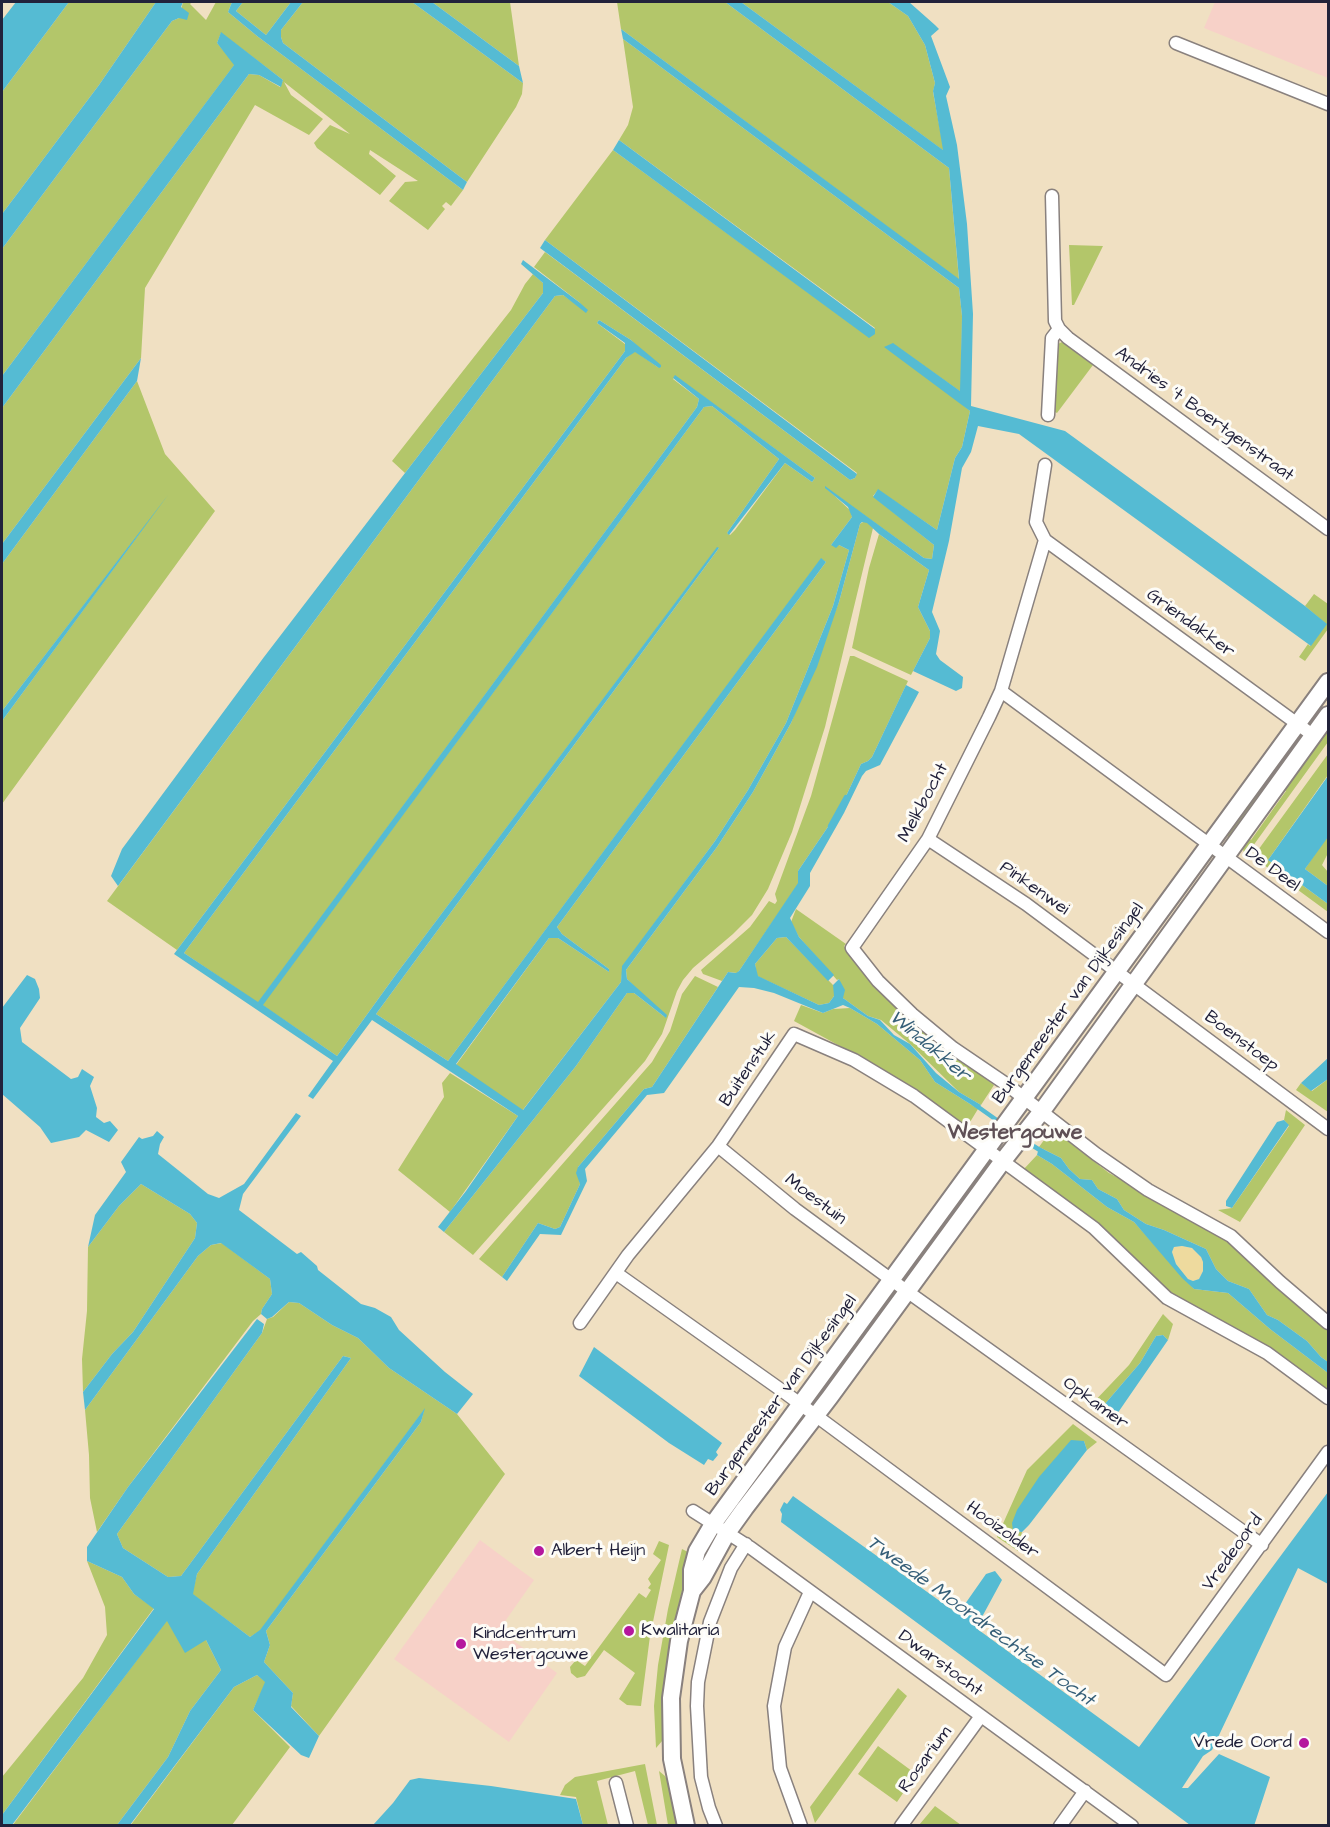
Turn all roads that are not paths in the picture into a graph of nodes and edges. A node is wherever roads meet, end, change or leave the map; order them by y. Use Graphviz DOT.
graph roads {
  1 [pos="1176,43"];
  2 [pos="1329,104"];
  3 [pos="1052,196"];
  4 [pos="1059,329"];
  5 [pos="1048,415"];
  6 [pos="1046,465"];
  7 [pos="1329,529"];
  8 [pos="1045,540"];
  9 [pos="1329,682"];
  10 [pos="1001,691"];
  11 [pos="1329,715"];
  12 [pos="1297,725"];
  13 [pos="1314,736"];
  14 [pos="928,839"];
  15 [pos="1209,845"];
  16 [pos="1224,857"];
  17 [pos="1329,932"];
  18 [pos="1116,972"];
  19 [pos="1132,984"];
  20 [pos="1025,1098"];
  21 [pos="1042,1111"];
  22 [pos="1329,1129"];
  23 [pos="718,1146"];
  24 [pos="986,1150"];
  25 [pos="1002,1162"];
  26 [pos="616,1273"];
  27 [pos="892,1279"];
  28 [pos="908,1292"];
  29 [pos="580,1323"];
  30 [pos="1329,1323"];
  31 [pos="1329,1398"];
  32 [pos="801,1405"];
  33 [pos="816,1417"];
  34 [pos="1329,1452"];
  35 [pos="693,1511"];
  36 [pos="713,1524"];
  37 [pos="727,1533"];
  38 [pos="746,1544"];
  39 [pos="1262,1545"];
  40 [pos="692,1591"];
  41 [pos="810,1592"];
  42 [pos="1166,1675"];
  43 [pos="981,1716"];
  44 [pos="616,1783"];
  45 [pos="1085,1791"];
  46 [pos="627,1826"];
  47 [pos="686,1826"];
  48 [pos="716,1826"];
  49 [pos="801,1826"];
  50 [pos="901,1826"];
  51 [pos="1060,1826"];
  52 [pos="1132,1826"];
  1 -- 2 [label="street"];
  3 -- 4 [label="street"];
  4 -- 5 [label="street"];
  4 -- 7 [label="street, Andries 't Boertgenstraat"];
  6 -- 8 [label="street"];
  8 -- 10 [label="street"];
  8 -- 12 [label="street, Griendakker"];
  9 -- 12 [label="street, Burgemeester van Dijkesingel"];
  10 -- 14 [label="street, Melkbocht"];
  10 -- 15 [label="street"];
  11 -- 13 [label="street, Burgemeester van Dijkesingel"];
  12 -- 13 [label="street, Griendakker"];
  12 -- 15 [label="street, Burgemeester van Dijkesingel"];
  13 -- 16 [label="street, Burgemeester van Dijkesingel"];
  14 -- 18 [label="street, Pinkenwei"];
  14 -- 20 [label="street, Melkbocht"];
  15 -- 16 [label="street, De Deel"];
  15 -- 18 [label="street, Burgemeester van Dijkesingel"];
  16 -- 17 [label="street, De Deel"];
  16 -- 19 [label="street, Burgemeester van Dijkesingel"];
  18 -- 19 [label="street, Pinkenwei"];
  18 -- 20 [label="street, Burgemeester van Dijkesingel"];
  19 -- 21 [label="street, Burgemeester van Dijkesingel"];
  19 -- 22 [label="street, Boenstoep"];
  20 -- 21 [label="street"];
  20 -- 24 [label="street, Burgemeester van Dijkesingel"];
  21 -- 25 [label="street, Burgemeester van Dijkesingel"];
  21 -- 30 [label="street"];
  23 -- 24 [label="street, Buitenstuk"];
  23 -- 26 [label="street, Buitenstuk"];
  23 -- 27 [label="street, Moestuin"];
  24 -- 25 [label="street"];
  24 -- 27 [label="street, Burgemeester van Dijkesingel"];
  25 -- 28 [label="street, Burgemeester van Dijkesingel"];
  25 -- 31 [label="street"];
  26 -- 29 [label="street, Buitenstuk"];
  26 -- 32 [label="street"];
  27 -- 28 [label="street, Moestuin"];
  27 -- 32 [label="street, Burgemeester van Dijkesingel"];
  28 -- 33 [label="street, Burgemeester van Dijkesingel"];
  28 -- 39 [label="street, Opkamer"];
  32 -- 33 [label="street, Hooizolder"];
  32 -- 36 [label="street, Burgemeester van Dijkesingel"];
  33 -- 37 [label="street, Burgemeester van Dijkesingel"];
  33 -- 42 [label="street, Hooizolder"];
  34 -- 39 [label="street, Vredeoord"];
  35 -- 36 [label="street, Burgemeester van Dijkesingel"];
  36 -- 37 [label="street, Burgemeester van Dijkesingel"];
  36 -- 40 [label="street, Burgemeester van Dijkesingel"];
  37 -- 38 [label="street, Dwarstocht"];
  37 -- 40 [label="street, Burgemeester van Dijkesingel"];
  38 -- 41 [label="street, Dwarstocht"];
  38 -- 48 [label="street"];
  39 -- 42 [label="street, Vredeoord"];
  40 -- 47 [label="street, Burgemeester van Dijkesingel"];
  41 -- 43 [label="street, Dwarstocht"];
  41 -- 49 [label="street"];
  43 -- 45 [label="street, Dwarstocht"];
  43 -- 50 [label="street, Rosarium"];
  44 -- 46 [label="street"];
  45 -- 51 [label="street"];
  45 -- 52 [label="street, Dwarstocht"];
}
